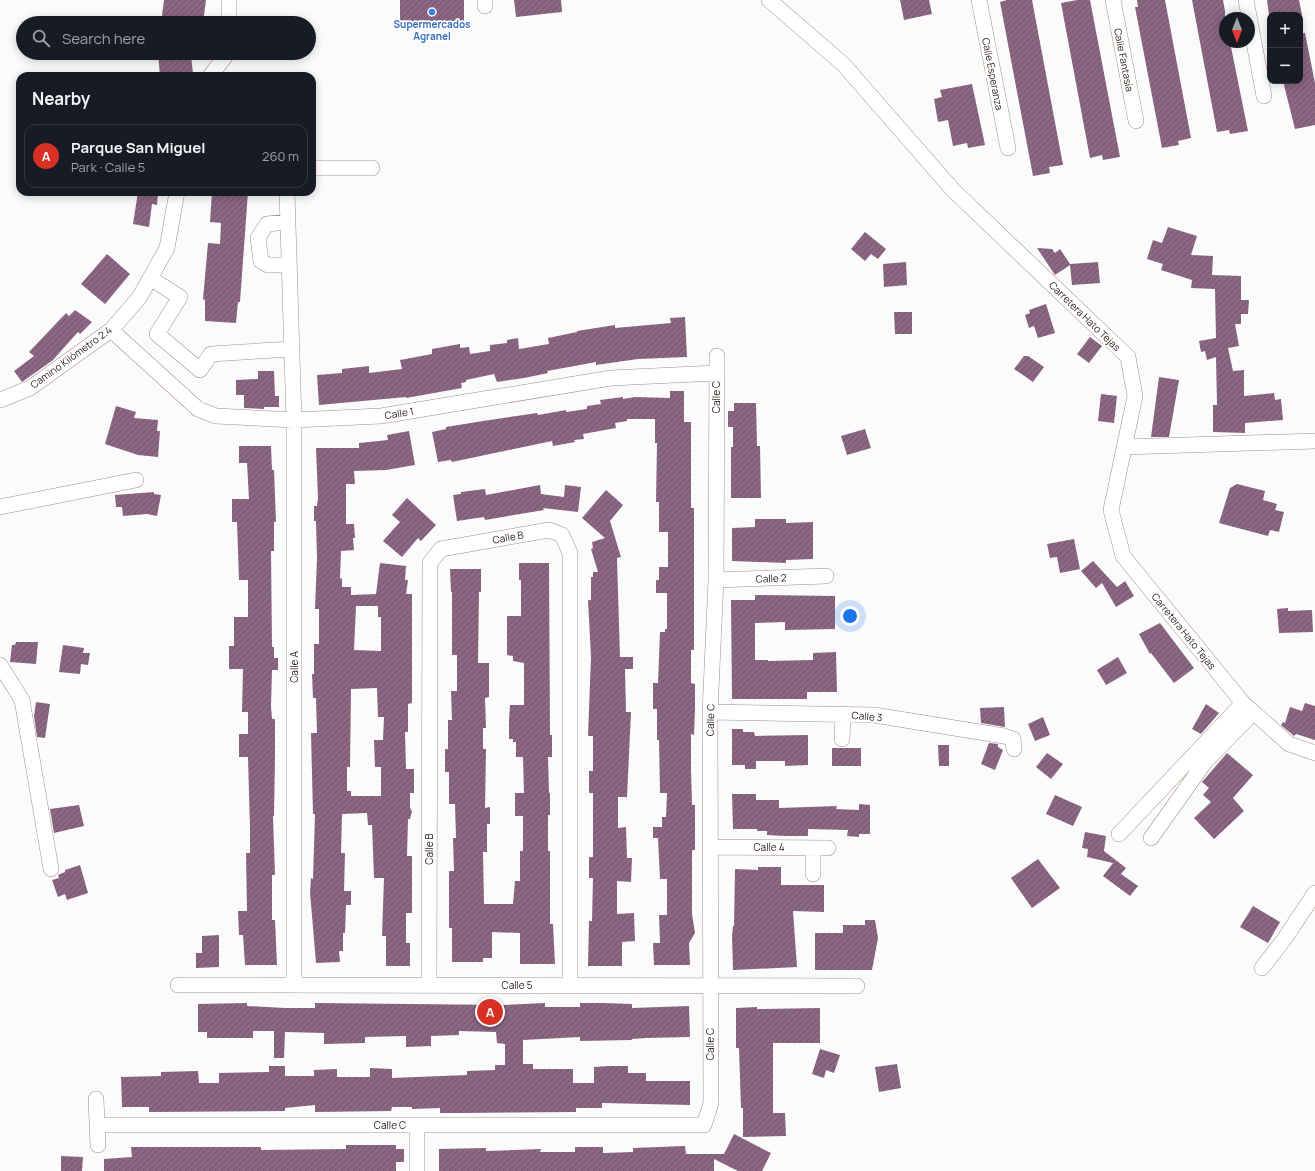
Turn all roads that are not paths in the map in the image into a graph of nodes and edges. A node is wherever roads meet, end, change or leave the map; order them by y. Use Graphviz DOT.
graph roads {
  1 [pos="229,0"];
  2 [pos="769,0"];
  3 [pos="979,0"];
  4 [pos="1113,0"];
  5 [pos="1246,0"];
  6 [pos="229,16"];
  7 [pos="223,60"];
  8 [pos="213,72"];
  9 [pos="1264,96"];
  10 [pos="1136,121"];
  11 [pos="1008,148"];
  12 [pos="316,168"];
  13 [pos="372,168"];
  14 [pos="175,196"];
  15 [pos="287,196"];
  16 [pos="287,222"];
  17 [pos="288,265"];
  18 [pos="150,278"];
  19 [pos="111,330"];
  20 [pos="292,348"];
  21 [pos="717,356"];
  22 [pos="717,373"];
  23 [pos="0,400"];
  24 [pos="294,420"];
  25 [pos="1315,441"];
  26 [pos="1124,447"];
  27 [pos="136,480"];
  28 [pos="0,506"];
  29 [pos="826,576"];
  30 [pos="716,580"];
  31 [pos="0,665"];
  32 [pos="1248,708"];
  33 [pos="710,712"];
  34 [pos="843,714"];
  35 [pos="842,739"];
  36 [pos="1014,749"];
  37 [pos="1315,753"];
  38 [pos="1119,834"];
  39 [pos="1151,838"];
  40 [pos="710,847"];
  41 [pos="813,848"];
  42 [pos="828,848"];
  43 [pos="51,869"];
  44 [pos="813,874"];
  45 [pos="1315,893"];
  46 [pos="1262,968"];
  47 [pos="178,985"];
  48 [pos="429,985"];
  49 [pos="294,986"];
  50 [pos="570,986"];
  51 [pos="710,986"];
  52 [pos="857,986"];
  53 [pos="96,1099"];
  54 [pos="97,1125"];
  55 [pos="417,1125"];
  56 [pos="98,1145"];
  57 [pos="417,1171"];
  1 -- 6 [label="street"];
  2 -- 26 [label="street, Carretera Hato Tejas"];
  3 -- 11 [label="street, Calle Esperanza"];
  4 -- 10 [label="street, Calle Fantasía"];
  5 -- 9 [label="street"];
  7 -- 8 [label="street"];
  12 -- 13 [label="street"];
  14 -- 18 [label="street, Camino Kilómetro 2.4"];
  15 -- 16 [label="street, Calle A"];
  16 -- 17 [label="street, Calle A"];
  16 -- 17 [label="street"];
  17 -- 20 [label="street, Calle A"];
  18 -- 19 [label="street, Camino Kilómetro 2.4"];
  18 -- 20 [label="street"];
  19 -- 23 [label="street, Camino Kilómetro 2.4"];
  19 -- 24 [label="street, Calle 1"];
  20 -- 24 [label="street, Calle A"];
  21 -- 22 [label="street, Calle C"];
  22 -- 24 [label="street, Calle 1"];
  22 -- 30 [label="street, Calle C"];
  24 -- 49 [label="street, Calle A"];
  25 -- 26 [label="street"];
  26 -- 32 [label="street, Carretera Hato Tejas"];
  27 -- 28 [label="street"];
  29 -- 30 [label="street, Calle 2"];
  30 -- 33 [label="street, Calle C"];
  31 -- 43 [label="street"];
  32 -- 37 [label="street, Carretera Hato Tejas"];
  32 -- 38 [label="street"];
  32 -- 39 [label="street"];
  33 -- 34 [label="street, Calle 3"];
  33 -- 40 [label="street, Calle C"];
  34 -- 35 [label="street"];
  34 -- 36 [label="street, Calle 3"];
  40 -- 41 [label="street, Calle 4"];
  40 -- 51 [label="street, Calle C"];
  41 -- 42 [label="street, Calle 4"];
  41 -- 44 [label="street"];
  45 -- 46 [label="street"];
  47 -- 49 [label="street, Calle 5"];
  48 -- 49 [label="street, Calle 5"];
  48 -- 50 [label="street, Calle 5"];
  48 -- 50 [label="street, Calle B"];
  50 -- 51 [label="street, Calle 5"];
  51 -- 52 [label="street, Calle 5"];
  51 -- 55 [label="street, Calle C"];
  53 -- 54 [label="street"];
  54 -- 55 [label="street, Calle C"];
  54 -- 56 [label="street"];
  55 -- 57 [label="street"];
}
